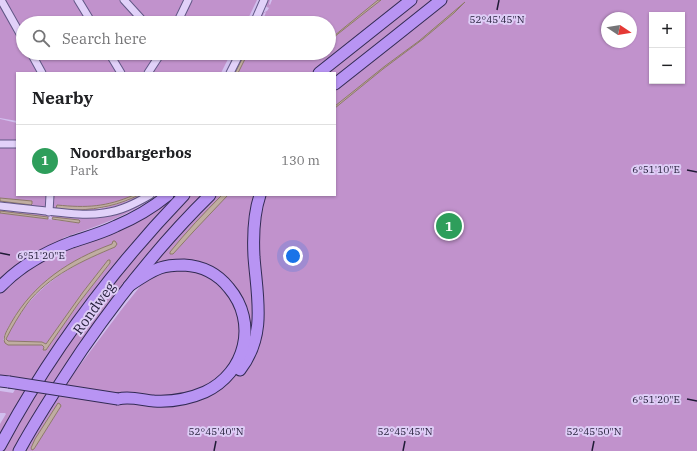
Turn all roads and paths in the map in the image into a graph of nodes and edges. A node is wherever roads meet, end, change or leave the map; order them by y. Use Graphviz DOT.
graph roads {
  1 [pos="1,0"];
  2 [pos="78,0"];
  3 [pos="124,0"];
  4 [pos="188,0"];
  5 [pos="264,0"];
  6 [pos="411,0"];
  7 [pos="441,0"];
  8 [pos="88,16"];
  9 [pos="139,16"];
  10 [pos="180,16"];
  11 [pos="257,16"];
  12 [pos="16,27"];
  13 [pos="35,60"];
  14 [pos="114,60"];
  15 [pos="156,60"];
  16 [pos="236,60"];
  17 [pos="335,60"];
  18 [pos="336,60"];
  19 [pos="41,72"];
  20 [pos="121,72"];
  21 [pos="149,72"];
  22 [pos="230,72"];
  23 [pos="320,72"];
  24 [pos="348,73"];
  25 [pos="336,83"];
  26 [pos="336,86"];
  27 [pos="0,144"];
  28 [pos="16,144"];
  29 [pos="50,196"];
  30 [pos="148,196"];
  31 [pos="167,196"];
  32 [pos="183,196"];
  33 [pos="209,196"];
  34 [pos="260,196"];
  35 [pos="0,206"];
  36 [pos="48,212"];
  37 [pos="129,286"];
  38 [pos="0,288"];
  39 [pos="3,380"];
  40 [pos="122,399"];
  41 [pos="0,446"];
  42 [pos="19,451"];
  1 -- 12 [label="street"];
  2 -- 8 [label="street"];
  3 -- 9 [label="street"];
  4 -- 10 [label="street"];
  5 -- 11 [label="street"];
  6 -- 18 [label="main road"];
  7 -- 24 [label="main road"];
  13 -- 19 [label="street"];
  14 -- 20 [label="street"];
  15 -- 21 [label="street"];
  16 -- 22 [label="street"];
  17 -- 23 [label="main road"];
  24 -- 25 [label="main road"];
  24 -- 26 [label="main road"];
  27 -- 28 [label="street"];
  29 -- 36 [label="street"];
  30 -- 36 [label="street"];
  31 -- 38 [label="main road"];
  32 -- 41 [label="main road, Rondweg"];
  33 -- 37 [label="main road, Rondweg"];
  34 -- 40 [label="main road"];
  35 -- 36 [label="street"];
  37 -- 40 [label="main road"];
  37 -- 42 [label="main road, Rondweg"];
  39 -- 40 [label="main road, bridge"];
}
